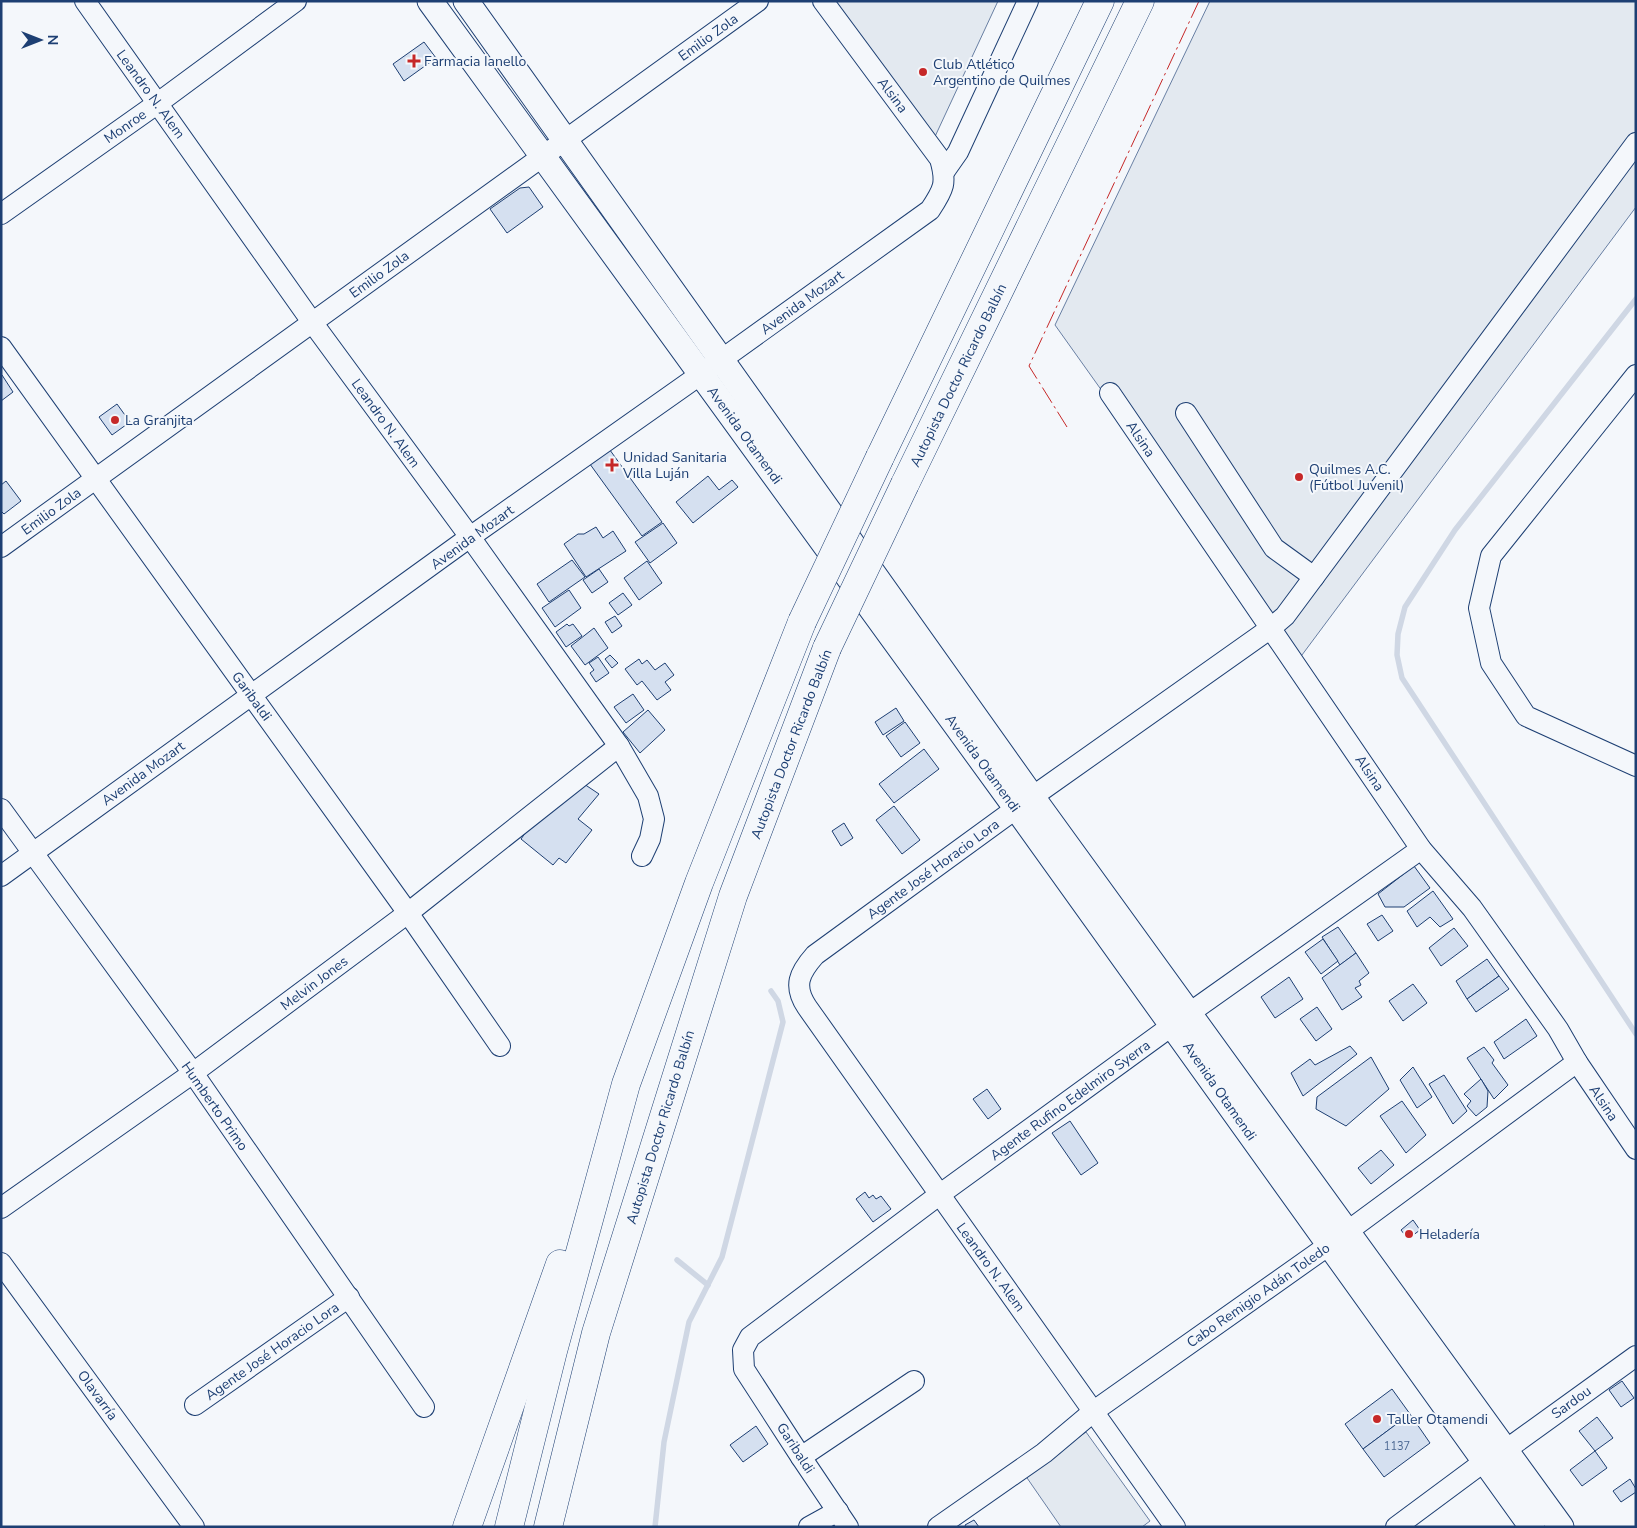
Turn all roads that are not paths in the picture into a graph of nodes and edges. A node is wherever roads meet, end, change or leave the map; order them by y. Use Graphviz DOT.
graph roads {
  1 [pos="85,1"];
  2 [pos="296,1"];
  3 [pos="430,1"];
  4 [pos="466,1"];
  5 [pos="758,1"];
  6 [pos="823,1"];
  7 [pos="1028,1"];
  8 [pos="1100,1"];
  9 [pos="1140,1"];
  10 [pos="158,103"];
  11 [pos="565,141"];
  12 [pos="1636,143"];
  13 [pos="543,156"];
  14 [pos="944,172"];
  15 [pos="1,214"];
  16 [pos="312,322"];
  17 [pos="1,347"];
  18 [pos="721,360"];
  19 [pos="701,374"];
  20 [pos="1636,375"];
  21 [pos="1110,393"];
  22 [pos="1186,412"];
  23 [pos="96,478"];
  24 [pos="470,537"];
  25 [pos="1,547"];
  26 [pos="1314,578"];
  27 [pos="1272,628"];
  28 [pos="252,696"];
  29 [pos="619,746"];
  30 [pos="1636,766"];
  31 [pos="1024,803"];
  32 [pos="1,809"];
  33 [pos="1421,850"];
  34 [pos="33,853"];
  35 [pos="642,856"];
  36 [pos="1,876"];
  37 [pos="408,913"];
  38 [pos="807,1007"];
  39 [pos="1180,1020"];
  40 [pos="500,1046"];
  41 [pos="1577,1062"];
  42 [pos="193,1073"];
  43 [pos="626,1084"];
  44 [pos="1636,1149"];
  45 [pos="939,1195"];
  46 [pos="1,1208"];
  47 [pos="1337,1238"];
  48 [pos="1,1263"];
  49 [pos="349,1297"];
  50 [pos="596,1333"];
  51 [pos="1636,1356"];
  52 [pos="744,1369"];
  53 [pos="914,1381"];
  54 [pos="194,1405"];
  55 [pos="424,1407"];
  56 [pos="1094,1411"];
  57 [pos="1506,1449"];
  58 [pos="801,1458"];
  59 [pos="1485,1461"];
  60 [pos="843,1519"];
  61 [pos="1173,1526"];
  62 [pos="194,1527"];
  63 [pos="467,1527"];
  64 [pos="509,1527"];
  65 [pos="548,1527"];
  66 [pos="563,1527"];
  67 [pos="810,1527"];
  68 [pos="938,1527"];
  69 [pos="1396,1527"];
  70 [pos="1532,1527"];
  71 [pos="1561,1527"];
  1 -- 10 [label="street, Leandro N. Alem"];
  2 -- 10 [label="street, Monroe"];
  3 -- 13 [label="main road, Avenida Otamendi"];
  4 -- 11 [label="main road, Avenida Otamendi"];
  5 -- 11 [label="street, Emilio Zola"];
  6 -- 14 [label="street, Alsina"];
  7 -- 14 [label="street"];
  8 -- 43 [label="highway, bridge"];
  9 -- 50 [label="highway, Autopista Doctor Ricardo Balbín, bridge"];
  10 -- 15 [label="street, Monroe"];
  10 -- 16 [label="street, Leandro N. Alem"];
  11 -- 13 [label="street, Emilio Zola"];
  11 -- 18 [label="main road, Avenida Otamendi"];
  12 -- 26 [label="street, Agente José Horacio Lora"];
  13 -- 16 [label="street, Emilio Zola"];
  13 -- 19 [label="main road, Avenida Otamendi"];
  14 -- 18 [label="street, Avenida Mozart"];
  16 -- 23 [label="street, Emilio Zola"];
  16 -- 24 [label="street, Leandro N. Alem"];
  17 -- 23 [label="street, Garibaldi"];
  18 -- 19 [label="street, Avenida Mozart"];
  18 -- 31 [label="main road, Avenida Otamendi"];
  19 -- 24 [label="street, Avenida Mozart"];
  19 -- 31 [label="main road, Avenida Otamendi"];
  20 -- 30 [label="street"];
  21 -- 27 [label="street, Alsina"];
  22 -- 26 [label="street"];
  23 -- 25 [label="street, Emilio Zola"];
  23 -- 28 [label="street, Garibaldi"];
  24 -- 28 [label="street, Avenida Mozart"];
  24 -- 29 [label="street, Leandro N. Alem"];
  26 -- 27 [label="street, Agente José Horacio Lora"];
  27 -- 31 [label="street, Agente José Horacio Lora"];
  27 -- 33 [label="street, Alsina"];
  28 -- 34 [label="street, Avenida Mozart"];
  28 -- 37 [label="street, Garibaldi"];
  29 -- 35 [label="street, Leandro N. Alem"];
  29 -- 37 [label="street, Melvin Jones"];
  31 -- 38 [label="street, Agente José Horacio Lora"];
  31 -- 39 [label="main road, Avenida Otamendi"];
  32 -- 34 [label="street, Humberto Primo"];
  33 -- 39 [label="street, Agente Rufino Edelmiro Syerra"];
  33 -- 41 [label="street, Alsina"];
  34 -- 36 [label="street, Avenida Mozart"];
  34 -- 42 [label="street, Humberto Primo"];
  37 -- 40 [label="street, Garibaldi"];
  37 -- 42 [label="street, Melvin Jones"];
  38 -- 45 [label="street, Leandro N. Alem"];
  39 -- 45 [label="street, Agente Rufino Edelmiro Syerra"];
  39 -- 47 [label="main road, Avenida Otamendi"];
  41 -- 44 [label="street, Alsina"];
  41 -- 47 [label="street, Cabo Remigio Adán Toledo"];
  42 -- 46 [label="street, Melvin Jones"];
  42 -- 49 [label="street, Humberto Primo"];
  43 -- 63 [label="highway"];
  43 -- 64 [label="highway"];
  45 -- 52 [label="street, Agente Rufino Edelmiro Syerra"];
  45 -- 56 [label="street, Leandro N. Alem"];
  47 -- 56 [label="street, Cabo Remigio Adán Toledo"];
  47 -- 57 [label="main road, Avenida Otamendi"];
  47 -- 59 [label="main road, Avenida Otamendi"];
  48 -- 62 [label="street, Olavarría"];
  49 -- 54 [label="street, Agente José Horacio Lora"];
  49 -- 55 [label="street, Humberto Primo"];
  50 -- 65 [label="highway, Autopista Doctor Ricardo Balbín"];
  50 -- 66 [label="highway"];
  51 -- 57 [label="street, Sardou"];
  52 -- 58 [label="street, Garibaldi"];
  53 -- 58 [label="street"];
  56 -- 61 [label="street, Leandro N. Alem"];
  56 -- 68 [label="street, Cabo Remigio Adán Toledo"];
  57 -- 71 [label="main road, Avenida Otamendi"];
  58 -- 60 [label="street, Garibaldi"];
  59 -- 69 [label="street"];
  59 -- 70 [label="main road, Avenida Otamendi"];
  60 -- 67 [label="street"];
}
